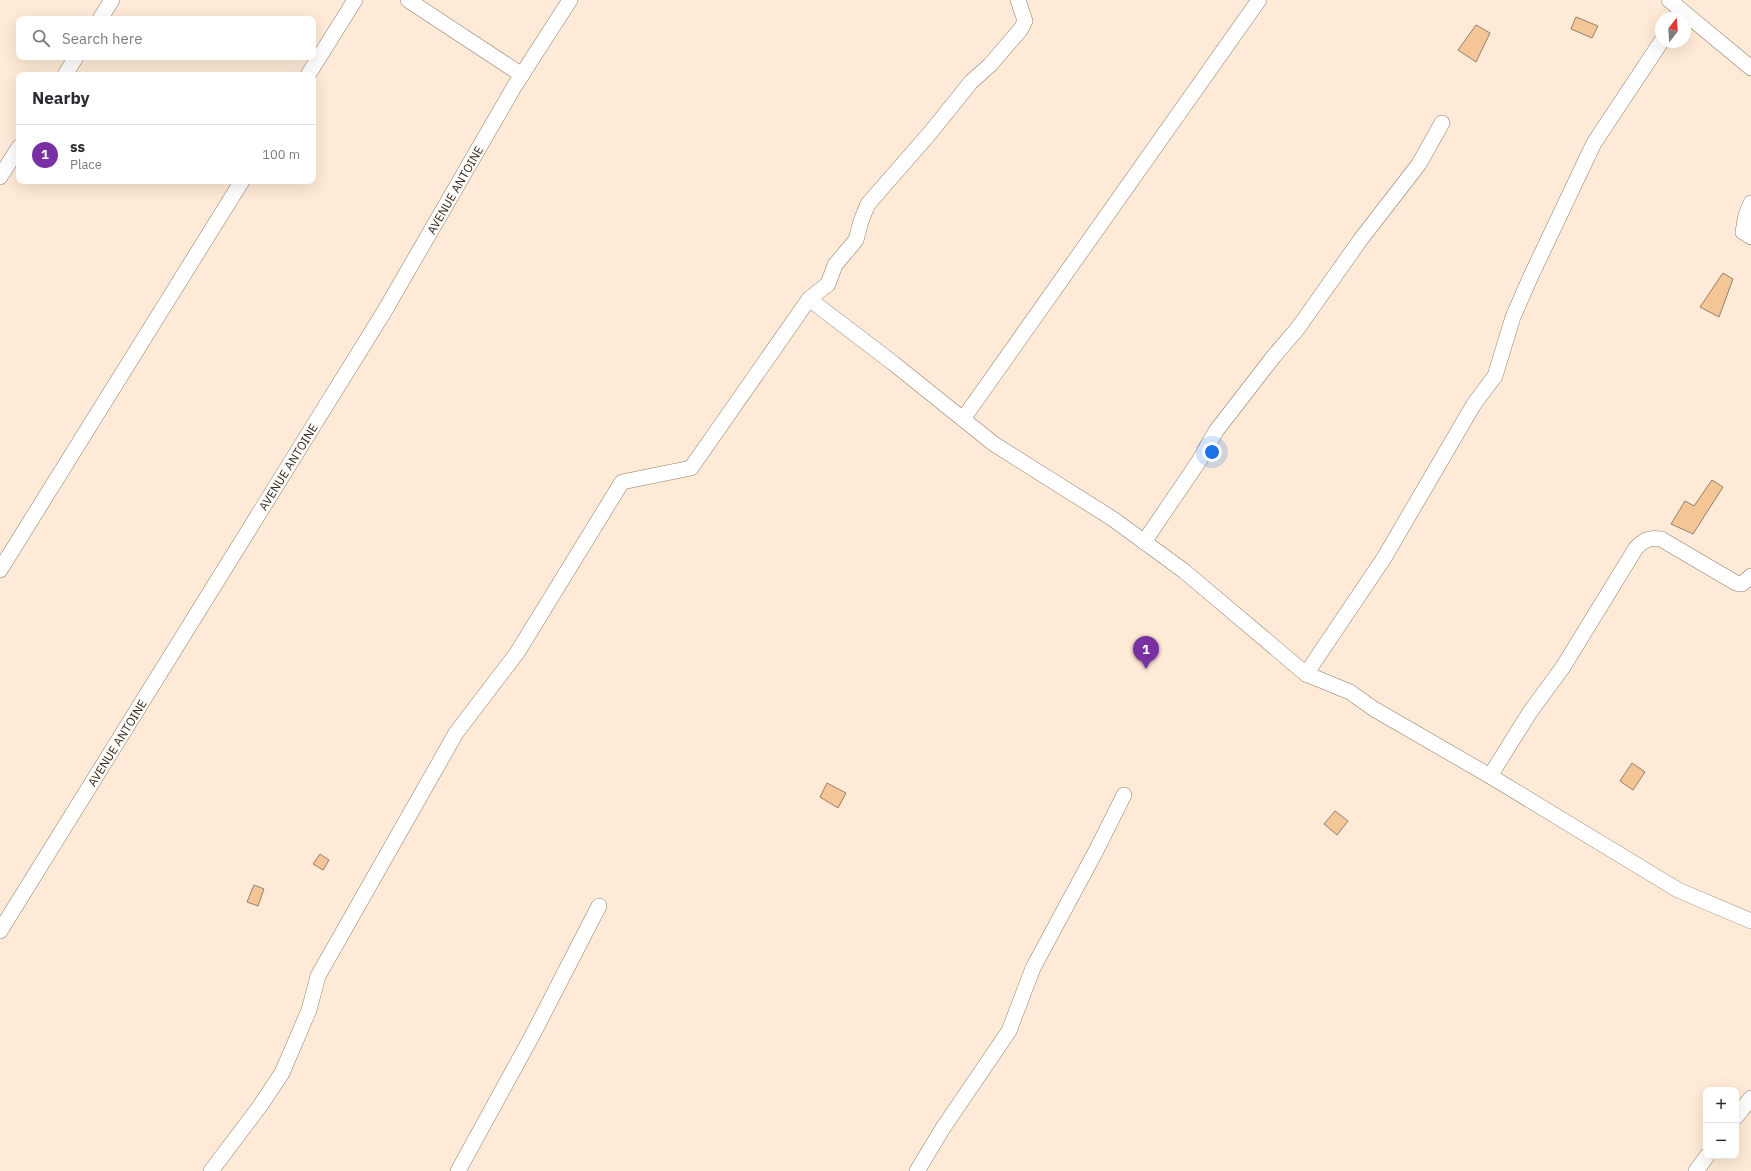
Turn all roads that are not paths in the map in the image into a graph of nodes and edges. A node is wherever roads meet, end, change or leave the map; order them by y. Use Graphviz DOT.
graph roads {
  1 [pos="112,0"];
  2 [pos="355,0"];
  3 [pos="408,0"];
  4 [pos="570,0"];
  5 [pos="1018,0"];
  6 [pos="1259,0"];
  7 [pos="1669,0"];
  8 [pos="1682,9"];
  9 [pos="102,16"];
  10 [pos="1657,48"];
  11 [pos="74,60"];
  12 [pos="1751,68"];
  13 [pos="66,72"];
  14 [pos="310,72"];
  15 [pos="522,75"];
  16 [pos="1442,123"];
  17 [pos="16,152"];
  18 [pos="0,176"];
  19 [pos="240,184"];
  20 [pos="1751,203"];
  21 [pos="1751,237"];
  22 [pos="809,299"];
  23 [pos="963,419"];
  24 [pos="1144,542"];
  25 [pos="0,570"];
  26 [pos="1751,576"];
  27 [pos="1306,674"];
  28 [pos="1490,776"];
  29 [pos="1124,795"];
  30 [pos="599,906"];
  31 [pos="1751,921"];
  32 [pos="0,931"];
  33 [pos="1751,1098"];
  34 [pos="1739,1113"];
  35 [pos="1705,1159"];
  36 [pos="211,1171"];
  37 [pos="458,1171"];
  38 [pos="918,1171"];
  39 [pos="1696,1171"];
  1 -- 9 [label="street"];
  2 -- 14 [label="street"];
  3 -- 15 [label="street"];
  4 -- 15 [label="street, AVENUE ANTOINE"];
  5 -- 22 [label="street"];
  6 -- 23 [label="street"];
  7 -- 8 [label="street"];
  8 -- 12 [label="street"];
  10 -- 27 [label="street"];
  11 -- 13 [label="street"];
  15 -- 32 [label="street, AVENUE ANTOINE"];
  16 -- 24 [label="street"];
  17 -- 18 [label="street"];
  19 -- 25 [label="street"];
  20 -- 21 [label="street"];
  22 -- 23 [label="street"];
  22 -- 36 [label="street"];
  23 -- 24 [label="street"];
  24 -- 27 [label="street"];
  26 -- 28 [label="street"];
  27 -- 28 [label="street"];
  28 -- 31 [label="street"];
  29 -- 38 [label="street"];
  30 -- 37 [label="street"];
  33 -- 34 [label="street"];
  35 -- 39 [label="street"];
}
